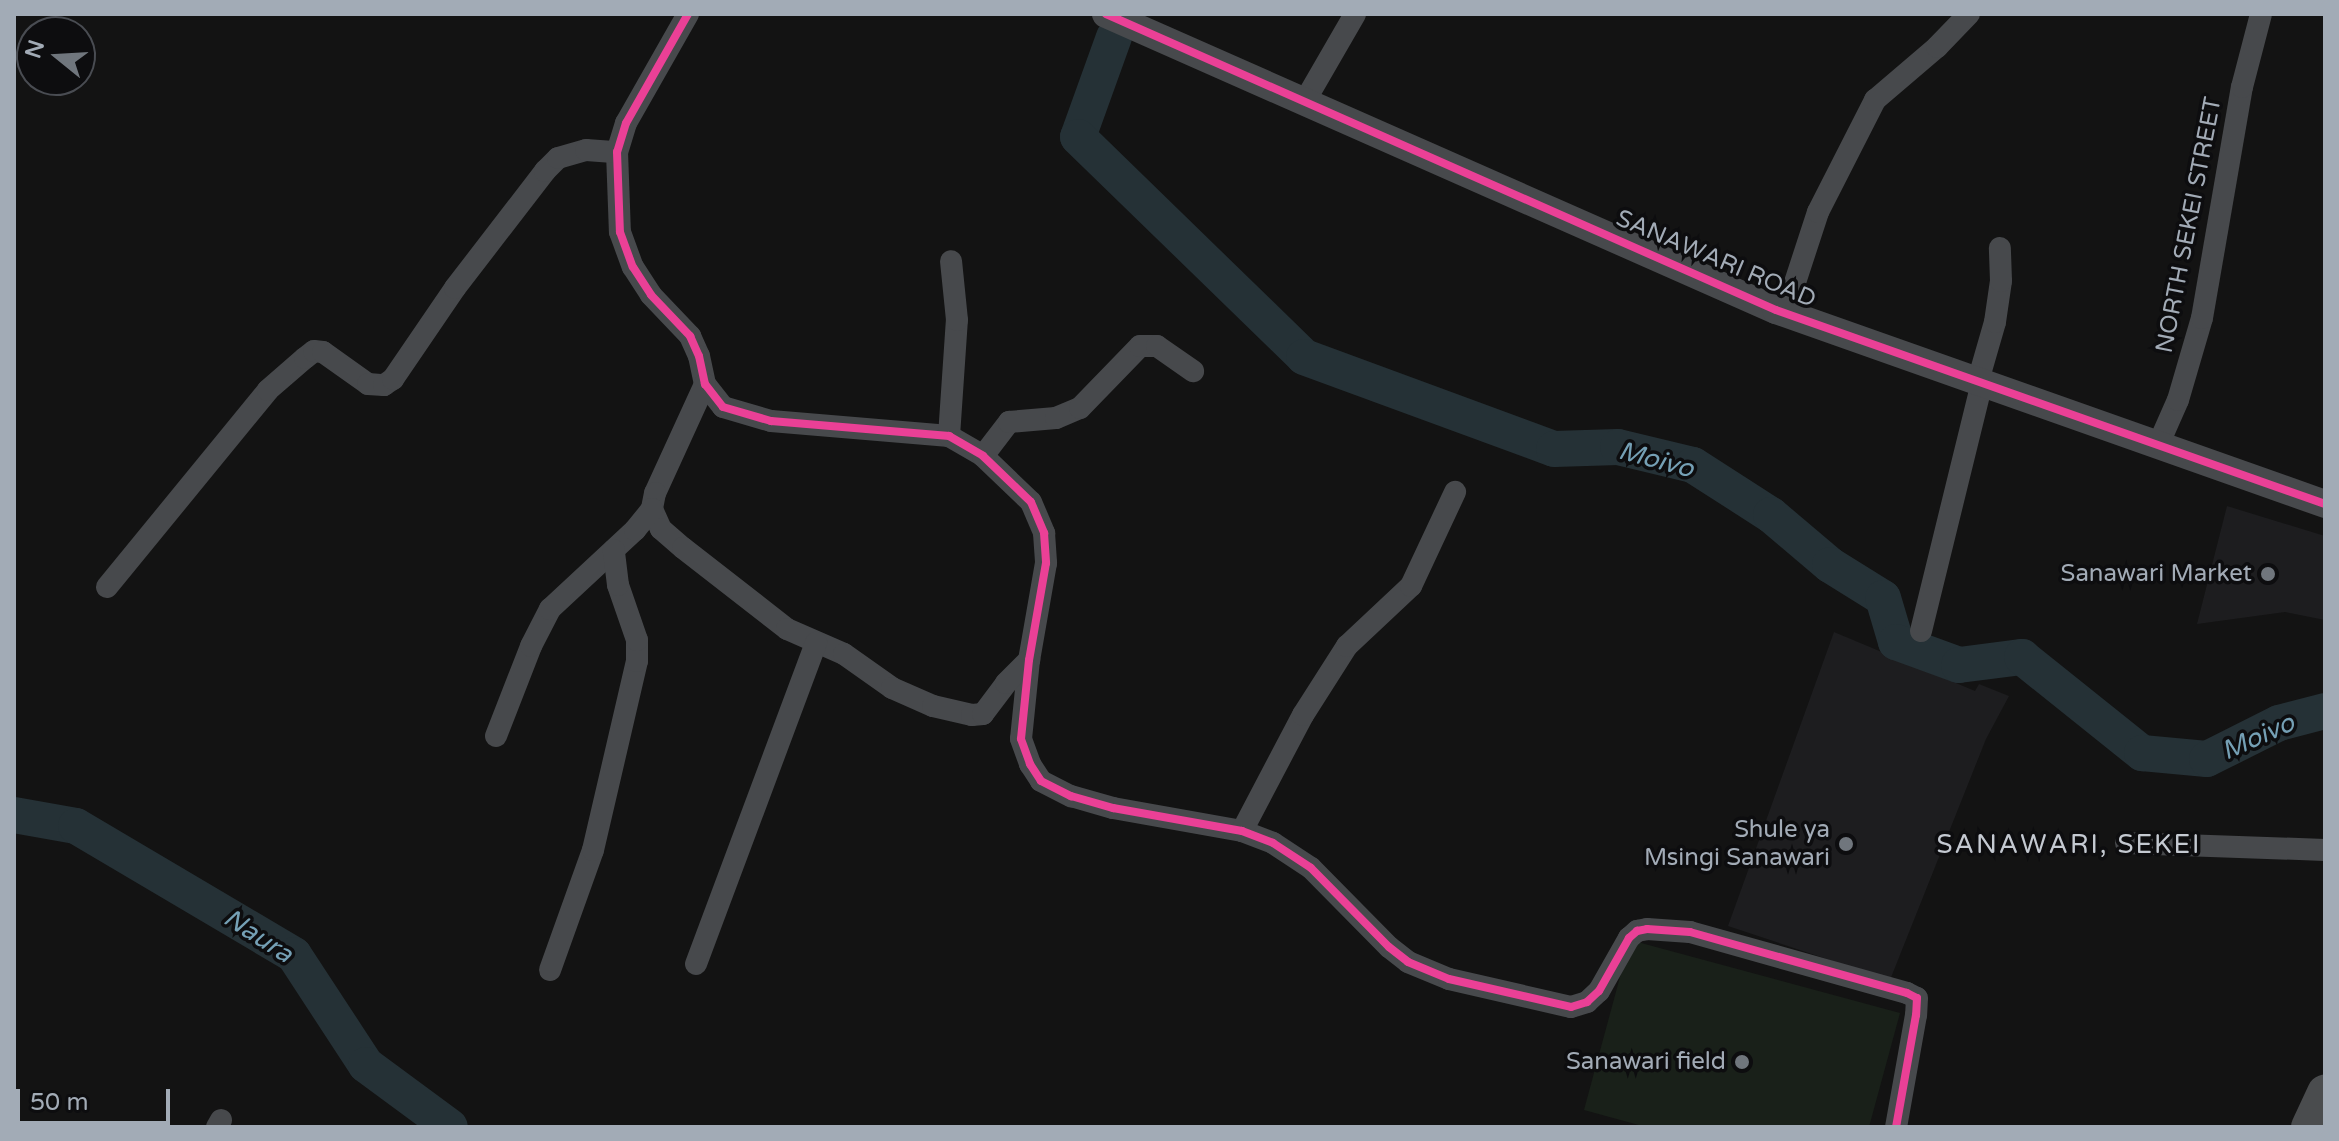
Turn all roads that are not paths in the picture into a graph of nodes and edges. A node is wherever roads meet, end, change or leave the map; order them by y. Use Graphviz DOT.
graph roads {
  1 [pos="688,14"];
  2 [pos="1106,14"];
  3 [pos="1355,14"];
  4 [pos="1969,14"];
  5 [pos="2261,14"];
  6 [pos="1306,99"];
  7 [pos="617,152"];
  8 [pos="2000,248"];
  9 [pos="951,261"];
  10 [pos="1785,313"];
  11 [pos="1193,371"];
  12 [pos="1980,381"];
  13 [pos="705,384"];
  14 [pos="949,436"];
  15 [pos="2159,443"];
  16 [pos="983,456"];
  17 [pos="1455,492"];
  18 [pos="2325,504"];
  19 [pos="652,509"];
  20 [pos="614,550"];
  21 [pos="107,587"];
  22 [pos="1921,631"];
  23 [pos="816,643"];
  24 [pos="1029,660"];
  25 [pos="496,736"];
  26 [pos="1242,831"];
  27 [pos="2126,843"];
  28 [pos="2325,850"];
  29 [pos="696,964"];
  30 [pos="550,970"];
  31 [pos="2325,1092"];
  32 [pos="1896,1127"];
  33 [pos="2309,1127"];
  1 -- 7 [label="street"];
  2 -- 6 [label="street, SANAWARI ROAD"];
  3 -- 6 [label="street"];
  4 -- 10 [label="street"];
  5 -- 15 [label="street, NORTH SEKEI STREET"];
  6 -- 10 [label="street, SANAWARI ROAD"];
  7 -- 13 [label="street"];
  7 -- 21 [label="street"];
  8 -- 12 [label="street"];
  9 -- 14 [label="street"];
  10 -- 12 [label="street, SANAWARI ROAD"];
  11 -- 16 [label="street"];
  12 -- 15 [label="street, SANAWARI ROAD"];
  12 -- 22 [label="street"];
  13 -- 14 [label="street"];
  13 -- 19 [label="street"];
  14 -- 16 [label="street"];
  15 -- 18 [label="street, SANAWARI ROAD"];
  16 -- 24 [label="street"];
  17 -- 26 [label="street"];
  19 -- 20 [label="street"];
  19 -- 23 [label="street"];
  20 -- 25 [label="street"];
  20 -- 30 [label="street"];
  23 -- 24 [label="street"];
  23 -- 29 [label="street"];
  24 -- 26 [label="street"];
  26 -- 32 [label="street"];
  27 -- 28 [label="street"];
  31 -- 33 [label="highway"];
}
